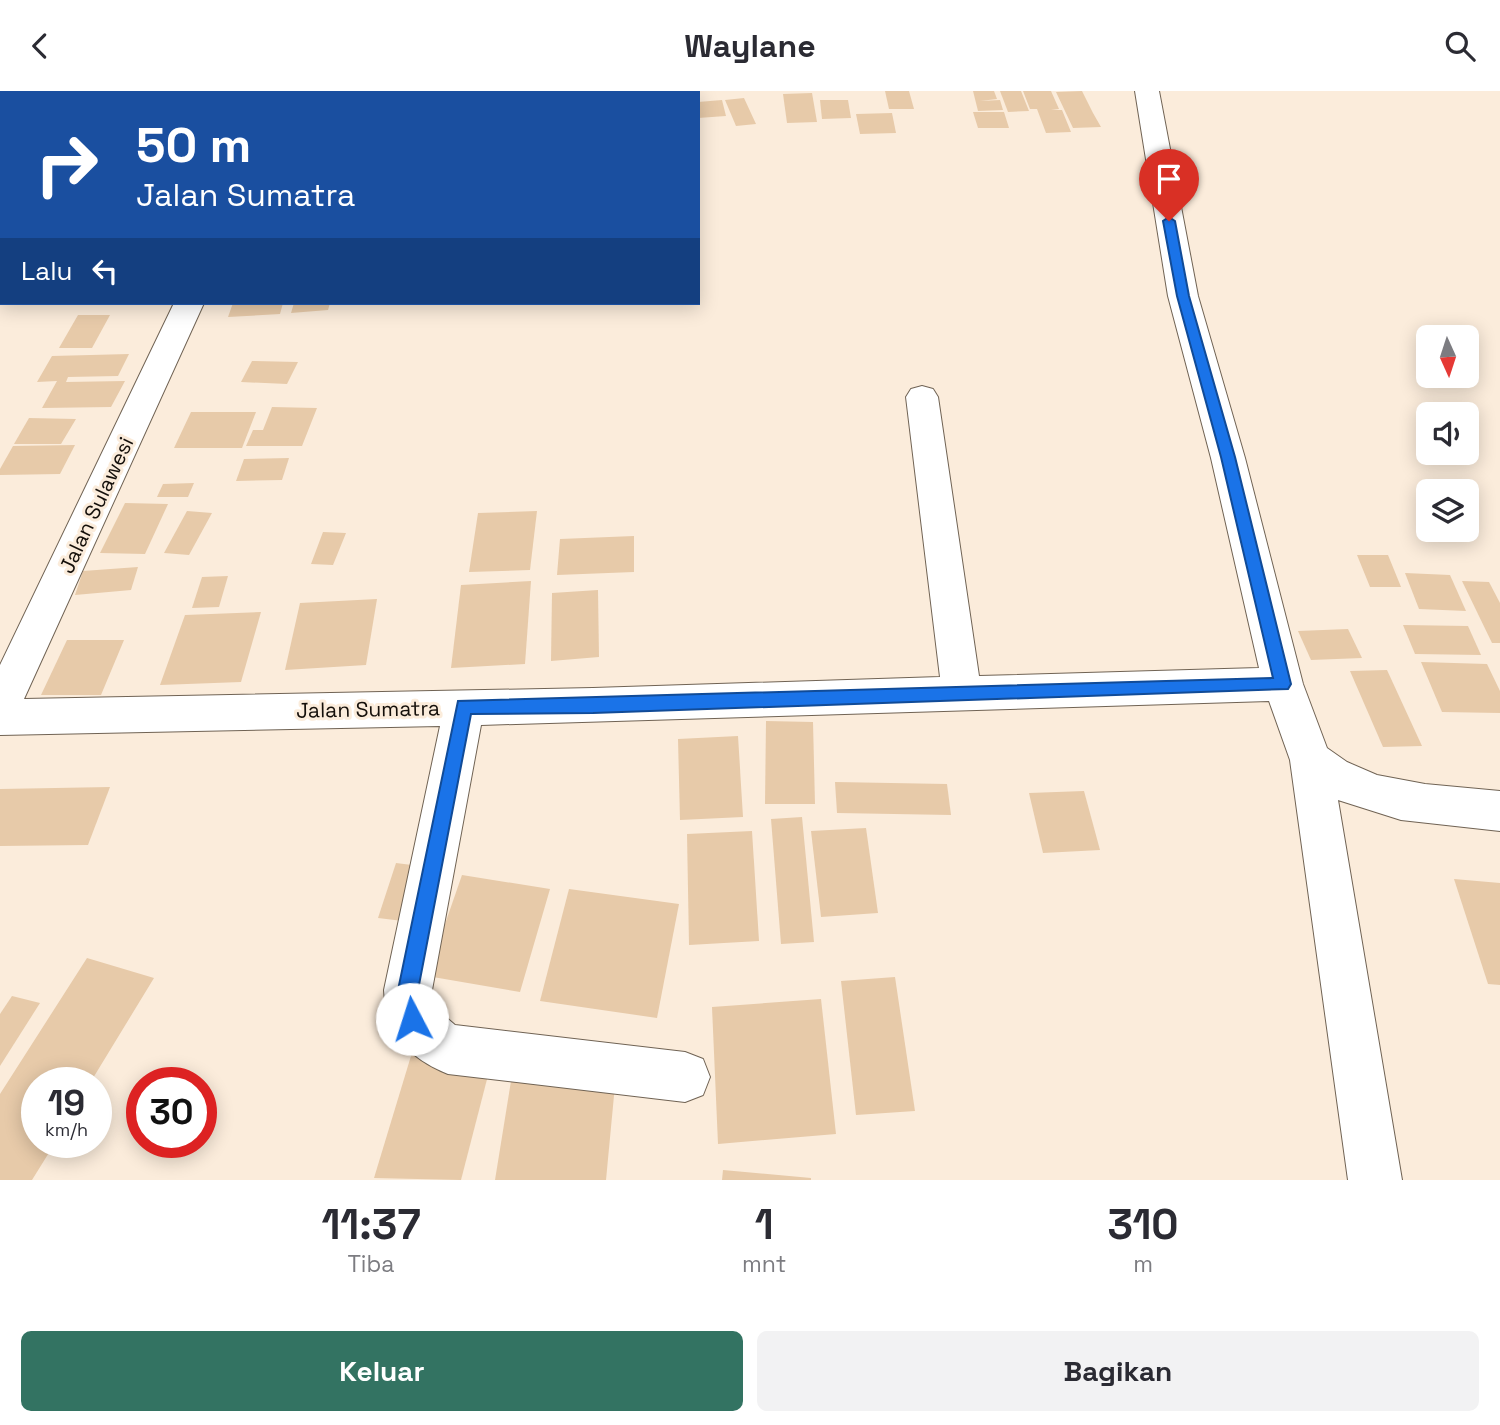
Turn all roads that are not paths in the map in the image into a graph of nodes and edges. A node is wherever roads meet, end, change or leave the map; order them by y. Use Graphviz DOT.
graph roads {
  1 [pos="1147,91"];
  2 [pos="188,305"];
  3 [pos="922,397"];
  4 [pos="1283,684"];
  5 [pos="962,694"];
  6 [pos="464,706"];
  7 [pos="0,707"];
  8 [pos="0,717"];
  9 [pos="1311,760"];
  10 [pos="1500,811"];
  11 [pos="685,1077"];
  12 [pos="1375,1180"];
  1 -- 4 [label="street"];
  2 -- 7 [label="street, Jalan Sulawesi"];
  3 -- 5 [label="street"];
  4 -- 5 [label="street, Jalan Sumatra"];
  4 -- 9 [label="street"];
  5 -- 6 [label="street, Jalan Sumatra"];
  6 -- 8 [label="street, Jalan Sumatra"];
  6 -- 11 [label="street"];
  9 -- 10 [label="street"];
  9 -- 12 [label="street"];
}
